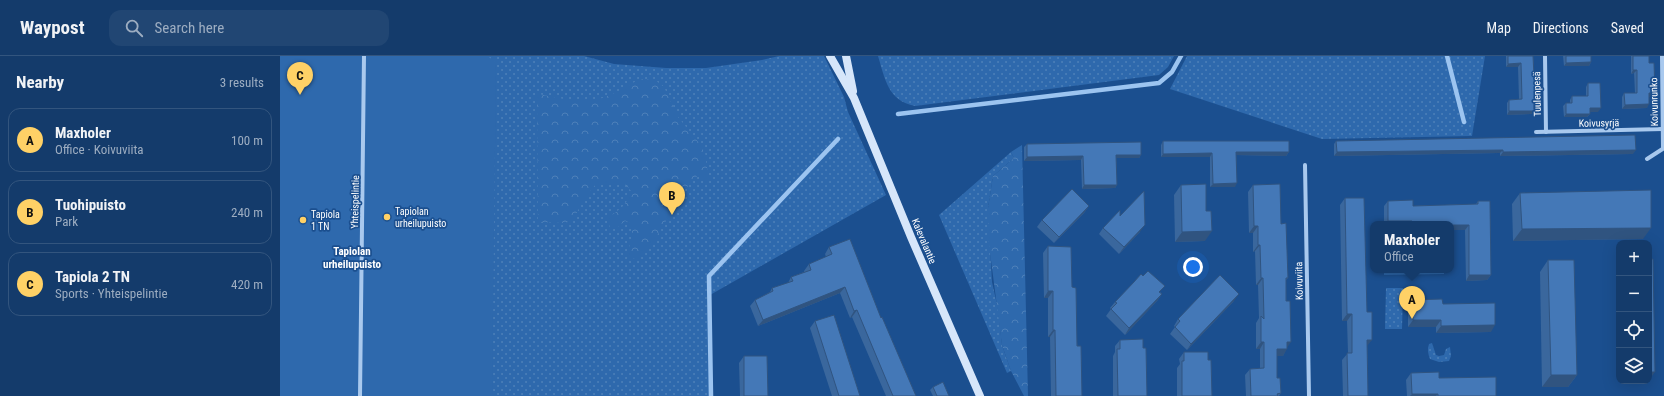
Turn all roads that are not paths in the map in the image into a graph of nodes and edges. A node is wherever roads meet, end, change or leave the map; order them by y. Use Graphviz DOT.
graph roads {
  1 [pos="364,56"];
  2 [pos="830,56"];
  3 [pos="846,56"];
  4 [pos="1545,56"];
  5 [pos="1662,56"];
  6 [pos="854,98"];
  7 [pos="1663,129"];
  8 [pos="1536,132"];
  9 [pos="1546,132"];
  10 [pos="1663,148"];
  11 [pos="1647,159"];
  12 [pos="1306,165"];
  13 [pos="978,394"];
  14 [pos="360,396"];
  15 [pos="1309,396"];
  1 -- 14 [label="street, Yhteispelintie"];
  2 -- 6 [label="main road, Kalevalantie"];
  3 -- 6 [label="main road, Kalevalantie"];
  4 -- 9 [label="street, Tuulenpesä"];
  5 -- 7 [label="street, Koivunrunko"];
  6 -- 13 [label="main road, Kalevalantie"];
  7 -- 9 [label="street, Koivusyrjä"];
  7 -- 10 [label="street, Koivunrunko"];
  8 -- 9 [label="street, Koivusyrjä"];
  10 -- 11 [label="street"];
  12 -- 15 [label="street, Koivuviita"];
}
